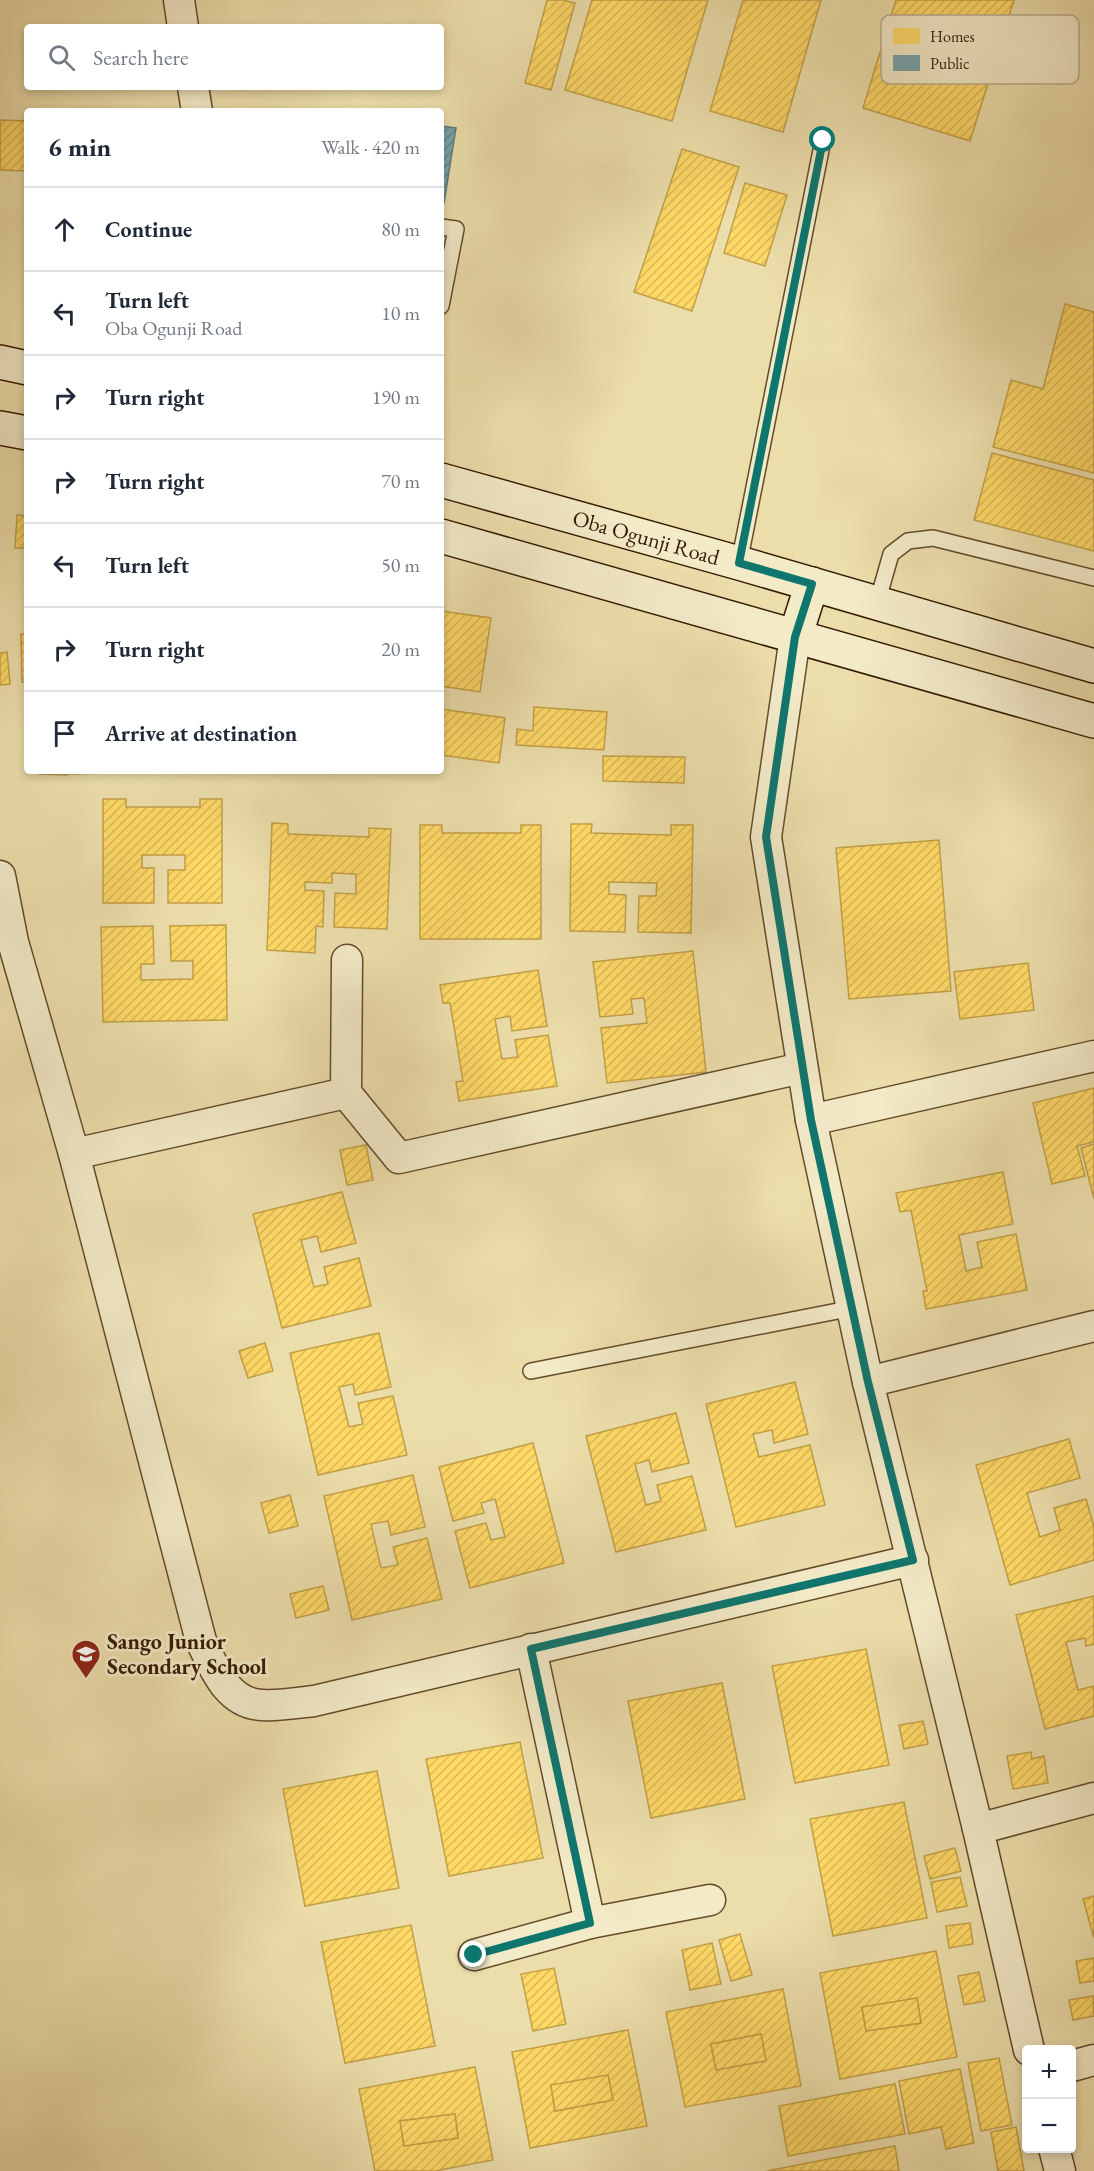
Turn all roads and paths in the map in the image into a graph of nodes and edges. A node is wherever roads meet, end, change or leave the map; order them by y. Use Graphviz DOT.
graph roads {
  1 [pos="179,0"];
  2 [pos="183,24"];
  3 [pos="194,90"];
  4 [pos="196,108"];
  5 [pos="823,140"];
  6 [pos="444,227"];
  7 [pos="444,291"];
  8 [pos="0,362"];
  9 [pos="24,367"];
  10 [pos="0,428"];
  11 [pos="24,432"];
  12 [pos="444,481"];
  13 [pos="444,537"];
  14 [pos="739,563"];
  15 [pos="1094,578"];
  16 [pos="812,584"];
  17 [pos="877,603"];
  18 [pos="795,637"];
  19 [pos="1094,666"];
  20 [pos="1094,721"];
  21 [pos="0,876"];
  22 [pos="6,943"];
  23 [pos="348,960"];
  24 [pos="1094,1056"];
  25 [pos="802,1068"];
  26 [pos="346,1093"];
  27 [pos="811,1120"];
  28 [pos="74,1154"];
  29 [pos="853,1308"];
  30 [pos="1094,1326"];
  31 [pos="531,1371"];
  32 [pos="868,1382"];
  33 [pos="913,1560"];
  34 [pos="531,1649"];
  35 [pos="1094,1798"];
  36 [pos="978,1829"];
  37 [pos="710,1900"];
  38 [pos="590,1923"];
  39 [pos="474,1955"];
  40 [pos="1028,2045"];
  41 [pos="1094,2060"];
  42 [pos="1076,2065"];
  43 [pos="1055,2153"];
  44 [pos="1060,2171"];
  1 -- 2 [label="street"];
  3 -- 4 [label="street"];
  5 -- 14 [label="lane"];
  6 -- 7 [label="lane"];
  8 -- 9 [label="main road"];
  10 -- 11 [label="main road"];
  12 -- 14 [label="main road, Oba Ogunji Road"];
  13 -- 18 [label="main road"];
  14 -- 16 [label="main road, Oba Ogunji Road"];
  15 -- 17 [label="lane"];
  16 -- 17 [label="main road, Oba Ogunji Road"];
  16 -- 18 [label="main road"];
  17 -- 19 [label="main road, Oba Ogunji Road"];
  18 -- 20 [label="main road"];
  18 -- 25 [label="street"];
  21 -- 22 [label="street"];
  22 -- 28 [label="street"];
  23 -- 26 [label="street"];
  24 -- 27 [label="street"];
  25 -- 26 [label="street"];
  25 -- 27 [label="street"];
  26 -- 28 [label="street"];
  27 -- 29 [label="street"];
  28 -- 34 [label="street"];
  29 -- 31 [label="lane"];
  29 -- 32 [label="street"];
  30 -- 32 [label="street"];
  32 -- 33 [label="street"];
  33 -- 34 [label="street"];
  33 -- 36 [label="street"];
  34 -- 38 [label="street"];
  35 -- 36 [label="street"];
  36 -- 40 [label="street"];
  37 -- 38 [label="street"];
  38 -- 39 [label="street"];
  41 -- 42 [label="street"];
  43 -- 44 [label="street"];
}
